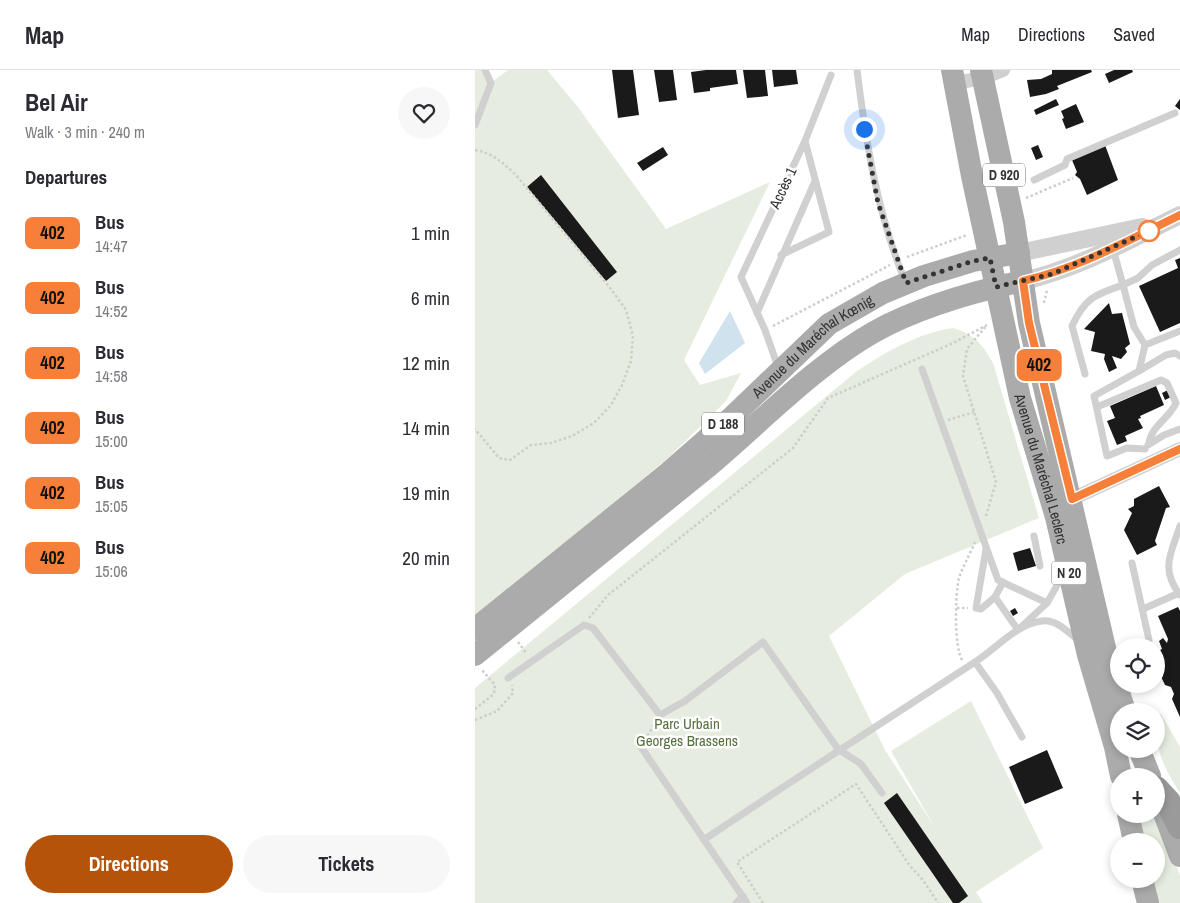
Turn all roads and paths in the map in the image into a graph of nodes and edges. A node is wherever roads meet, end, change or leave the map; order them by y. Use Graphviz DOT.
graph roads {
  1 [pos="485,70"];
  2 [pos="857,70"];
  3 [pos="1003,70"];
  4 [pos="982,74"];
  5 [pos="831,75"];
  6 [pos="953,77"];
  7 [pos="1175,113"];
  8 [pos="475,125"];
  9 [pos="805,141"];
  10 [pos="475,150"];
  11 [pos="1073,178"];
  12 [pos="1034,180"];
  13 [pos="815,181"];
  14 [pos="1020,201"];
  15 [pos="1175,218"];
  16 [pos="975,232"];
  17 [pos="1113,248"];
  18 [pos="1180,250"];
  19 [pos="1019,253"];
  20 [pos="781,255"];
  21 [pos="990,258"];
  22 [pos="897,261"];
  23 [pos="1023,281"];
  24 [pos="906,283"];
  25 [pos="1123,285"];
  26 [pos="996,287"];
  27 [pos="757,313"];
  28 [pos="987,325"];
  29 [pos="765,330"];
  30 [pos="1180,330"];
  31 [pos="1145,344"];
  32 [pos="1180,356"];
  33 [pos="779,369"];
  34 [pos="923,369"];
  35 [pos="1139,371"];
  36 [pos="1085,374"];
  37 [pos="1097,406"];
  38 [pos="974,412"];
  39 [pos="942,422"];
  40 [pos="475,428"];
  41 [pos="1180,429"];
  42 [pos="1147,446"];
  43 [pos="1180,449"];
  44 [pos="1149,463"];
  45 [pos="1072,499"];
  46 [pos="1180,526"];
  47 [pos="1034,536"];
  48 [pos="986,548"];
  49 [pos="1063,550"];
  50 [pos="1132,563"];
  51 [pos="1040,566"];
  52 [pos="1003,582"];
  53 [pos="1179,594"];
  54 [pos="995,597"];
  55 [pos="1047,603"];
  56 [pos="1143,609"];
  57 [pos="584,625"];
  58 [pos="475,629"];
  59 [pos="1018,630"];
  60 [pos="1149,638"];
  61 [pos="1085,645"];
  62 [pos="478,662"];
  63 [pos="975,662"];
  64 [pos="509,677"];
  65 [pos="1122,703"];
  66 [pos="475,709"];
  67 [pos="660,715"];
  68 [pos="475,720"];
  69 [pos="1022,737"];
  70 [pos="641,746"];
  71 [pos="838,749"];
  72 [pos="1119,768"];
  73 [pos="882,793"];
  74 [pos="1165,798"];
  75 [pos="1165,817"];
  76 [pos="1180,826"];
  77 [pos="705,839"];
  78 [pos="1180,856"];
  79 [pos="1144,888"];
  80 [pos="745,900"];
  81 [pos="736,903"];
  82 [pos="763,903"];
  83 [pos="938,903"];
  84 [pos="1148,903"];
  1 -- 8 [label="lane"];
  2 -- 22 [label="lane"];
  3 -- 4 [label="street"];
  4 -- 6 [label="street"];
  4 -- 19 [label="main road, Avenue du Maréchal Leclerc / D 920"];
  5 -- 9 [label="lane"];
  6 -- 21 [label="main road, Avenue du Maréchal Leclerc / D 920"];
  7 -- 12 [label="lane"];
  9 -- 13 [label="lane, Accès 1"];
  9 -- 27 [label="lane, Accès 1"];
  10 -- 40 [label="path"];
  11 -- 14 [label="path"];
  13 -- 20 [label="lane"];
  13 -- 20 [label="lane, Accès 1"];
  15 -- 17 [label="street"];
  15 -- 19 [label="street"];
  16 -- 22 [label="path"];
  17 -- 23 [label="street"];
  17 -- 25 [label="lane"];
  18 -- 25 [label="lane"];
  19 -- 21 [label="main road, Avenue du Maréchal Kœnig / D 188"];
  19 -- 23 [label="main road, Avenue du Maréchal Leclerc / D 920"];
  20 -- 27 [label="lane"];
  21 -- 24 [label="main road, Avenue du Maréchal Kœnig / D 188"];
  21 -- 26 [label="main road, Avenue du Maréchal Leclerc / N 20"];
  22 -- 24 [label="lane"];
  22 -- 29 [label="path"];
  23 -- 26 [label="main road, Avenue du Maréchal Kœnig / D 188"];
  23 -- 45 [label="main road, Avenue du Maréchal Leclerc / N 20"];
  24 -- 33 [label="main road, Avenue du Maréchal Kœnig / D 188"];
  25 -- 31 [label="lane"];
  25 -- 36 [label="lane"];
  26 -- 49 [label="main road, Avenue du Maréchal Leclerc / N 20"];
  26 -- 62 [label="main road, Avenue du Maréchal Kœnig / D 188"];
  27 -- 29 [label="lane, Accès 1"];
  28 -- 57 [label="path"];
  29 -- 33 [label="lane, Accès 1"];
  30 -- 31 [label="lane"];
  31 -- 35 [label="lane"];
  32 -- 35 [label="lane"];
  33 -- 58 [label="main road, Avenue du Maréchal Kœnig / D 188"];
  34 -- 39 [label="lane"];
  35 -- 37 [label="lane"];
  37 -- 42 [label="lane"];
  37 -- 42 [label="lane"];
  38 -- 39 [label="path"];
  39 -- 48 [label="lane"];
  41 -- 42 [label="lane"];
  42 -- 44 [label="lane"];
  43 -- 44 [label="street"];
  44 -- 45 [label="street"];
  45 -- 65 [label="main road, Avenue du Maréchal Leclerc / N 20"];
  46 -- 53 [label="lane"];
  47 -- 51 [label="lane"];
  48 -- 52 [label="lane"];
  48 -- 54 [label="lane"];
  49 -- 55 [label="lane"];
  49 -- 61 [label="main road, Avenue du Maréchal Leclerc / N 20"];
  50 -- 56 [label="lane"];
  52 -- 54 [label="lane"];
  52 -- 55 [label="lane"];
  53 -- 56 [label="lane"];
  54 -- 59 [label="lane"];
  55 -- 59 [label="lane"];
  56 -- 60 [label="lane"];
  57 -- 64 [label="lane"];
  57 -- 67 [label="lane"];
  59 -- 61 [label="lane"];
  59 -- 63 [label="lane"];
  61 -- 72 [label="main road, Avenue du Maréchal Leclerc / N 20"];
  62 -- 66 [label="path"];
  63 -- 69 [label="lane"];
  63 -- 71 [label="lane"];
  64 -- 68 [label="path"];
  67 -- 70 [label="path"];
  67 -- 71 [label="lane"];
  70 -- 77 [label="lane"];
  71 -- 73 [label="lane"];
  71 -- 77 [label="lane"];
  74 -- 76 [label="highway"];
  75 -- 78 [label="main road"];
  77 -- 80 [label="lane"];
  79 -- 84 [label="main road"];
  80 -- 81 [label="lane"];
  82 -- 83 [label="path"];
}
